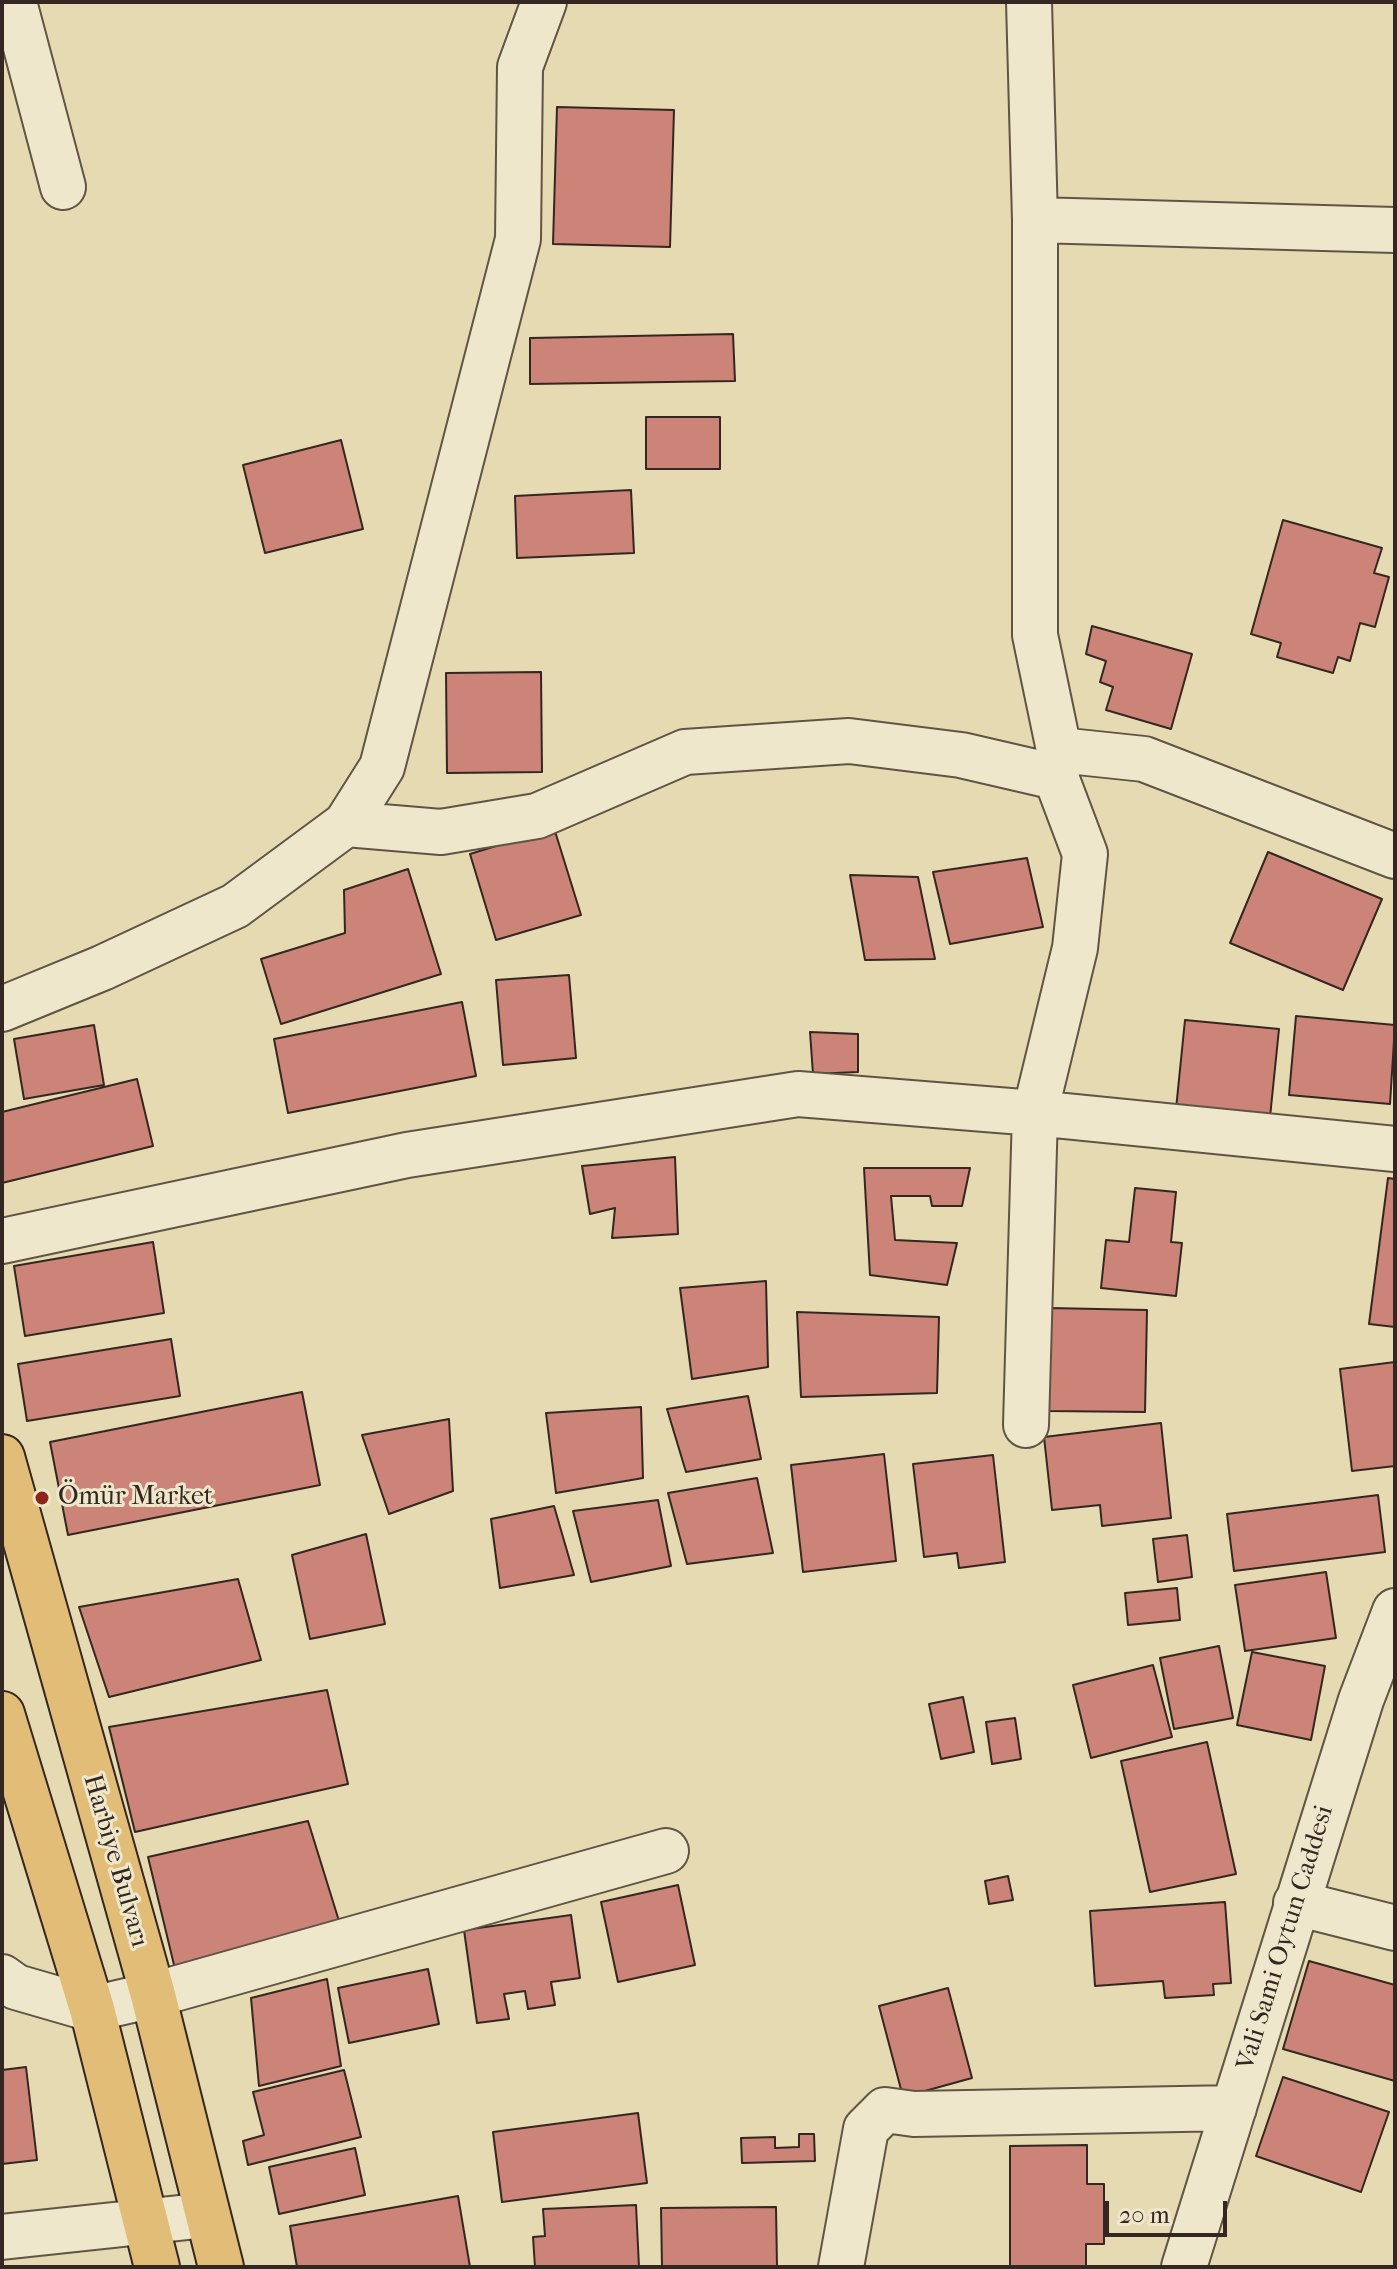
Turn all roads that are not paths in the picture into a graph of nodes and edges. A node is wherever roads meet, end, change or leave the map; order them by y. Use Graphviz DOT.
graph roads {
  1 [pos="14,2"];
  2 [pos="544,2"];
  3 [pos="1029,2"];
  4 [pos="63,187"];
  5 [pos="1035,220"];
  6 [pos="1395,230"];
  7 [pos="1058,763"];
  8 [pos="346,824"];
  9 [pos="1395,856"];
  10 [pos="2,1009"];
  11 [pos="1035,1113"];
  12 [pos="1395,1149"];
  13 [pos="2,1241"];
  14 [pos="1026,1425"];
  15 [pos="2,1457"];
  16 [pos="1395,1611"];
  17 [pos="2,1714"];
  18 [pos="666,1851"];
  19 [pos="1296,1903"];
  20 [pos="1395,1928"];
  21 [pos="2,1977"];
  22 [pos="153,1995"];
  23 [pos="92,2009"];
  24 [pos="1234,2108"];
  25 [pos="207,2215"];
  26 [pos="146,2223"];
  27 [pos="2,2237"];
  28 [pos="157,2267"];
  29 [pos="221,2267"];
  30 [pos="841,2267"];
  31 [pos="1184,2267"];
  1 -- 4 [label="street"];
  2 -- 8 [label="street"];
  3 -- 5 [label="street"];
  5 -- 6 [label="street"];
  5 -- 7 [label="street"];
  7 -- 8 [label="street"];
  7 -- 9 [label="street"];
  7 -- 11 [label="street"];
  8 -- 10 [label="street"];
  11 -- 12 [label="street"];
  11 -- 13 [label="street"];
  11 -- 14 [label="street"];
  15 -- 22 [label="main road, Harbiye Bulvarı"];
  16 -- 19 [label="street, Vali Sami Oytun Caddesi"];
  17 -- 23 [label="main road"];
  18 -- 22 [label="street"];
  19 -- 20 [label="street"];
  19 -- 24 [label="street, Vali Sami Oytun Caddesi"];
  21 -- 23 [label="street"];
  22 -- 23 [label="street"];
  22 -- 25 [label="main road, Harbiye Bulvarı"];
  23 -- 26 [label="main road"];
  24 -- 30 [label="street"];
  24 -- 31 [label="street, Vali Sami Oytun Caddesi"];
  25 -- 26 [label="street"];
  25 -- 29 [label="main road, Harbiye Bulvarı"];
  26 -- 27 [label="street"];
  26 -- 28 [label="main road"];
}
